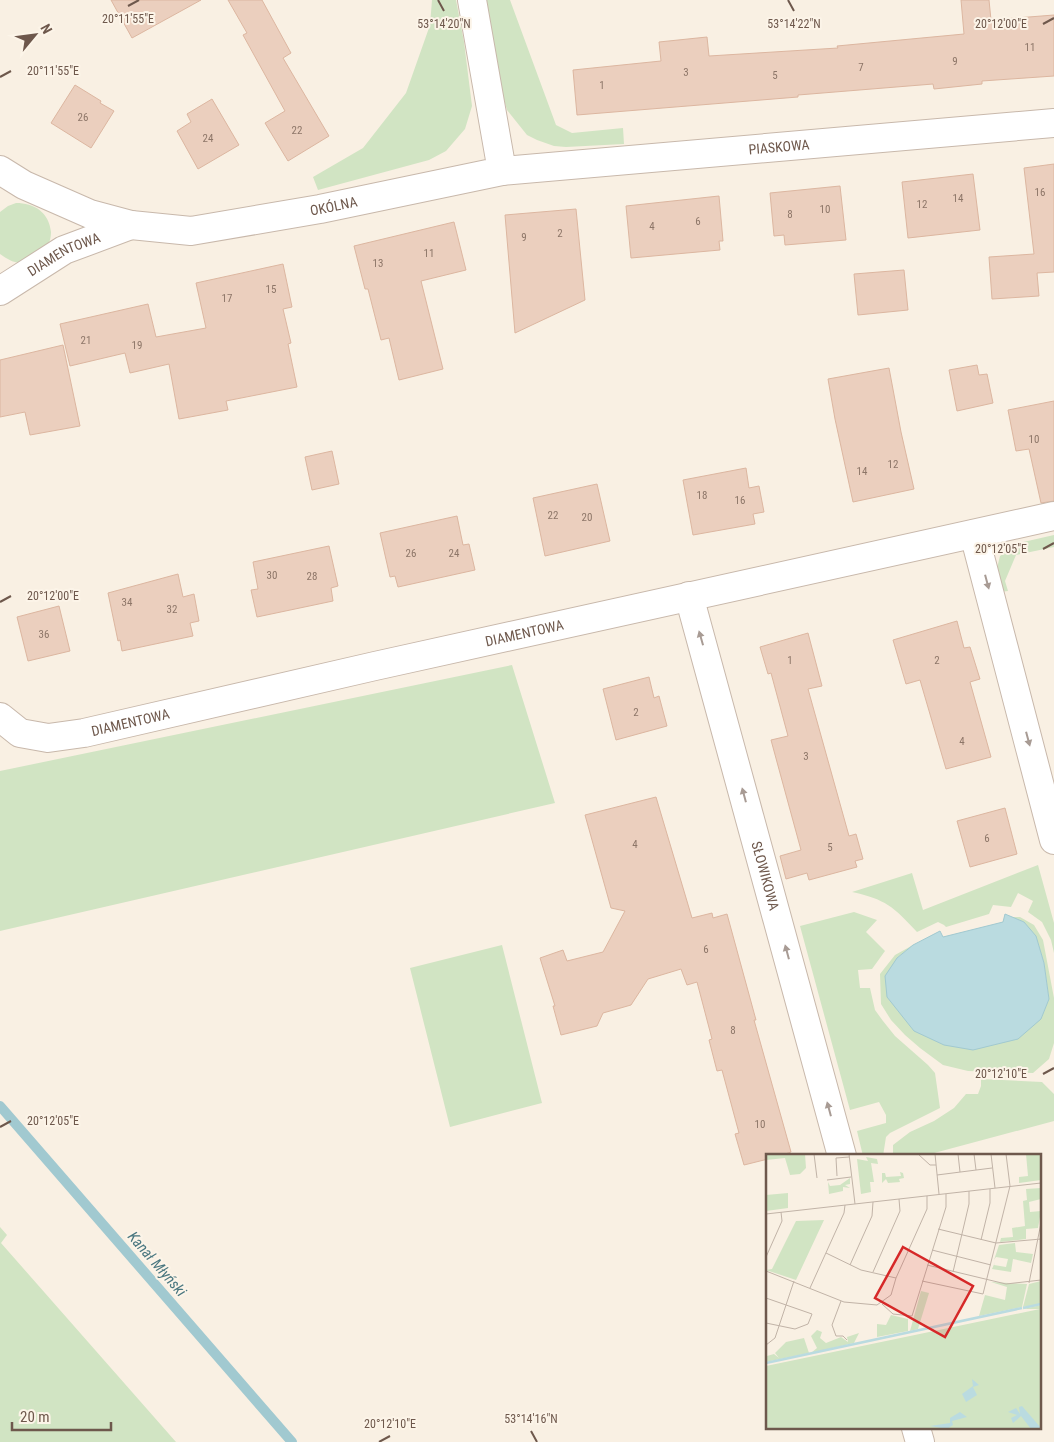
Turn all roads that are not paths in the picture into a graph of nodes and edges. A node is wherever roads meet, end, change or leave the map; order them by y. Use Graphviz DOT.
graph roads {
  1 [pos="472,0"];
  2 [pos="1054,123"];
  3 [pos="0,170"];
  4 [pos="502,171"];
  5 [pos="12,189"];
  6 [pos="57,200"];
  7 [pos="131,225"];
  8 [pos="64,250"];
  9 [pos="7,278"];
  10 [pos="1054,516"];
  11 [pos="974,534"];
  12 [pos="689,596"];
  13 [pos="0,717"];
  14 [pos="1054,840"];
  15 [pos="841,1154"];
  1 -- 4 [label="street"];
  2 -- 4 [label="street, PIASKOWA"];
  3 -- 5 [label="street, OKÓLNA"];
  4 -- 7 [label="street, OKÓLNA"];
  5 -- 6 [label="street, OKÓLNA"];
  6 -- 7 [label="street, OKÓLNA"];
  6 -- 8 [label="street"];
  7 -- 8 [label="street, DIAMENTOWA"];
  8 -- 9 [label="street, DIAMENTOWA"];
  10 -- 11 [label="street, DIAMENTOWA"];
  11 -- 12 [label="street, DIAMENTOWA"];
  11 -- 14 [label="street, one-way"];
  12 -- 13 [label="street, DIAMENTOWA"];
  15 -- 12 [label="street, SŁOWIKOWA, one-way"];
}
